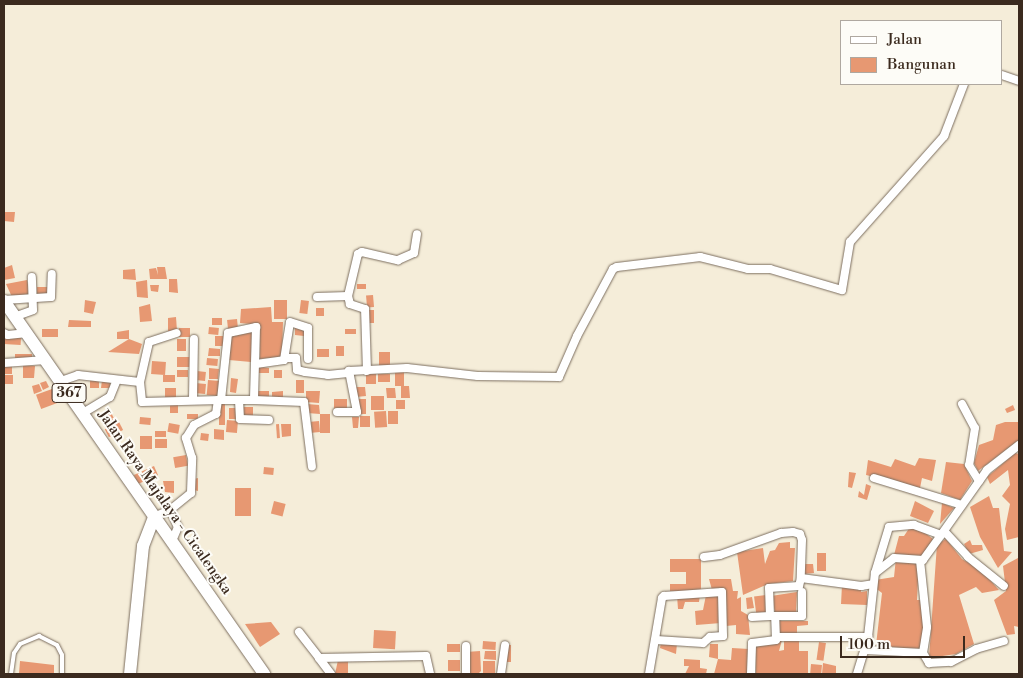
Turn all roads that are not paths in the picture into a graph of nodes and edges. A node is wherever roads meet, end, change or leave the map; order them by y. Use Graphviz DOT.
graph roads {
  1 [pos="1003,75"];
  2 [pos="1019,81"];
  3 [pos="964,85"];
  4 [pos="417,234"];
  5 [pos="52,274"];
  6 [pos="32,277"];
  7 [pos="348,296"];
  8 [pos="317,297"];
  9 [pos="34,298"];
  10 [pos="4,301"];
  11 [pos="14,317"];
  12 [pos="4,332"];
  13 [pos="177,333"];
  14 [pos="27,334"];
  15 [pos="194,339"];
  16 [pos="285,358"];
  17 [pos="308,359"];
  18 [pos="46,360"];
  19 [pos="4,363"];
  20 [pos="256,364"];
  21 [pos="367,371"];
  22 [pos="348,373"];
  23 [pos="117,380"];
  24 [pos="61,381"];
  25 [pos="140,382"];
  26 [pos="193,400"];
  27 [pos="219,400"];
  28 [pos="240,400"];
  29 [pos="254,400"];
  30 [pos="962,404"];
  31 [pos="83,412"];
  32 [pos="337,412"];
  33 [pos="269,420"];
  34 [pos="1017,448"];
  35 [pos="312,467"];
  36 [pos="874,478"];
  37 [pos="979,481"];
  38 [pos="962,505"];
  39 [pos="170,510"];
  40 [pos="154,517"];
  41 [pos="943,533"];
  42 [pos="172,541"];
  43 [pos="704,557"];
  44 [pos="920,560"];
  45 [pos="875,573"];
  46 [pos="801,578"];
  47 [pos="873,584"];
  48 [pos="1004,586"];
  49 [pos="802,592"];
  50 [pos="773,616"];
  51 [pos="752,617"];
  52 [pos="299,632"];
  53 [pos="776,637"];
  54 [pos="868,637"];
  55 [pos="656,640"];
  56 [pos="1004,641"];
  57 [pos="505,645"];
  58 [pos="466,646"];
  59 [pos="865,650"];
  60 [pos="923,653"];
  61 [pos="319,658"];
  62 [pos="11,674"];
  63 [pos="62,674"];
  64 [pos="130,674"];
  65 [pos="264,674"];
  66 [pos="330,674"];
  67 [pos="430,674"];
  68 [pos="466,674"];
  69 [pos="501,674"];
  70 [pos="650,674"];
  71 [pos="752,674"];
  72 [pos="857,674"];
  1 -- 2 [label="street"];
  3 -- 21 [label="street"];
  4 -- 7 [label="street"];
  5 -- 9 [label="street"];
  6 -- 9 [label="street"];
  7 -- 8 [label="street"];
  7 -- 21 [label="street"];
  9 -- 10 [label="street"];
  9 -- 11 [label="street"];
  10 -- 11 [label="main road, Jalan Raya Majalaya - Cicalengka / 367"];
  11 -- 14 [label="main road, Jalan Raya Majalaya - Cicalengka / 367"];
  12 -- 14 [label="street"];
  13 -- 25 [label="street"];
  14 -- 18 [label="main road, Jalan Raya Majalaya - Cicalengka / 367"];
  15 -- 26 [label="street"];
  16 -- 17 [label="street"];
  16 -- 20 [label="street"];
  16 -- 22 [label="street"];
  18 -- 19 [label="street"];
  18 -- 24 [label="main road, Jalan Raya Majalaya - Cicalengka / 367"];
  20 -- 27 [label="street"];
  20 -- 29 [label="street"];
  21 -- 22 [label="street"];
  22 -- 32 [label="street"];
  23 -- 24 [label="street"];
  23 -- 25 [label="street"];
  23 -- 31 [label="street"];
  24 -- 31 [label="main road, Jalan Raya Majalaya - Cicalengka / 367"];
  25 -- 26 [label="street"];
  26 -- 27 [label="street"];
  27 -- 28 [label="street"];
  27 -- 39 [label="street"];
  28 -- 29 [label="street"];
  28 -- 33 [label="street"];
  29 -- 35 [label="street"];
  30 -- 37 [label="street"];
  31 -- 40 [label="main road, Jalan Raya Majalaya - Cicalengka / 367"];
  34 -- 37 [label="street"];
  36 -- 38 [label="street"];
  37 -- 38 [label="street"];
  38 -- 41 [label="street"];
  39 -- 40 [label="street"];
  39 -- 42 [label="street"];
  40 -- 42 [label="main road, Jalan Raya Majalaya - Cicalengka / 367"];
  40 -- 64 [label="main road"];
  41 -- 44 [label="street"];
  41 -- 45 [label="street"];
  41 -- 48 [label="street"];
  42 -- 65 [label="main road, Jalan Raya Majalaya - Cicalengka / 367"];
  43 -- 46 [label="street"];
  44 -- 45 [label="street"];
  44 -- 60 [label="street"];
  45 -- 47 [label="street"];
  46 -- 47 [label="street"];
  46 -- 50 [label="street"];
  47 -- 54 [label="street"];
  49 -- 50 [label="street"];
  50 -- 51 [label="street"];
  50 -- 53 [label="street"];
  52 -- 61 [label="street"];
  53 -- 54 [label="street"];
  53 -- 71 [label="street"];
  54 -- 59 [label="street"];
  55 -- 55 [label="street"];
  55 -- 70 [label="street"];
  56 -- 60 [label="street"];
  57 -- 69 [label="street"];
  58 -- 68 [label="street"];
  59 -- 60 [label="street"];
  59 -- 72 [label="street"];
  61 -- 66 [label="street"];
  61 -- 67 [label="street"];
  62 -- 63 [label="lane"];
}
